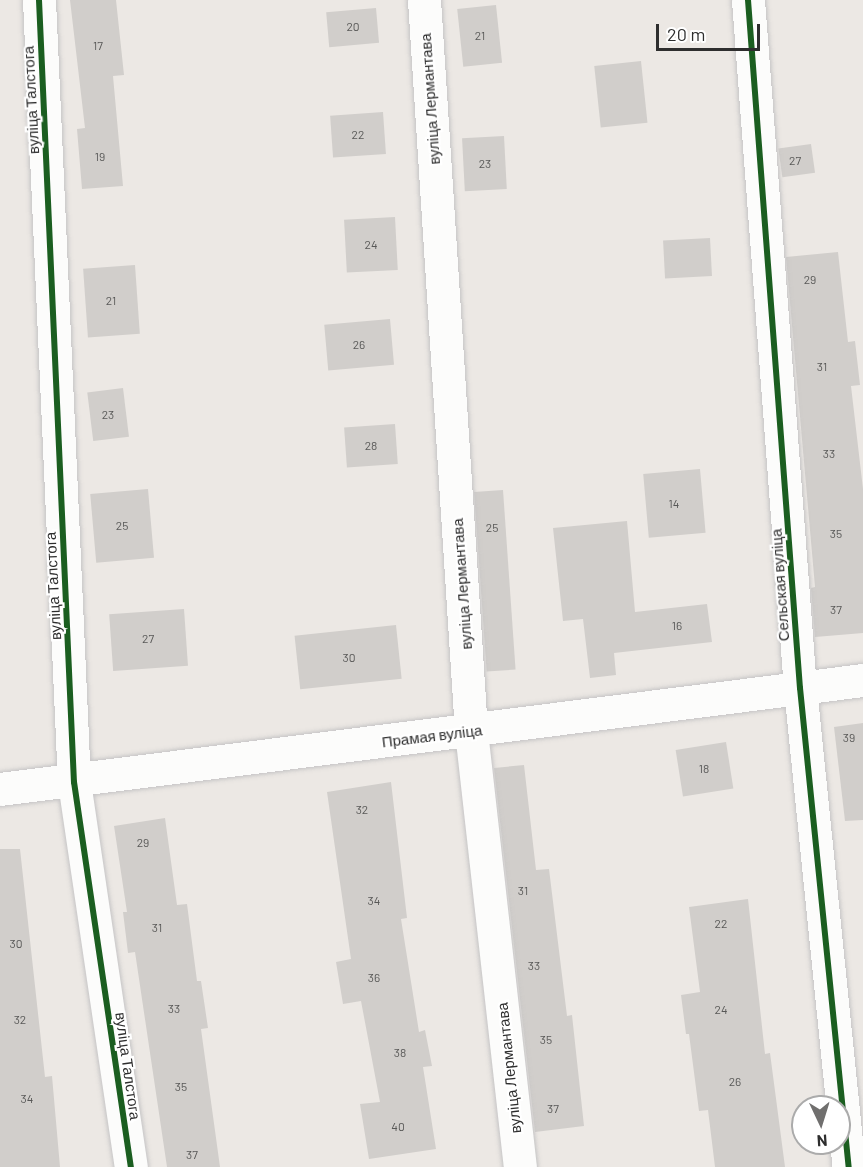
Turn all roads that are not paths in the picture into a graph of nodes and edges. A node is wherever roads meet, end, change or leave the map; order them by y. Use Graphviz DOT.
graph roads {
  1 [pos="39,0"];
  2 [pos="424,0"];
  3 [pos="748,0"];
  4 [pos="863,680"];
  5 [pos="800,688"];
  6 [pos="471,731"];
  7 [pos="74,782"];
  8 [pos="0,789"];
  9 [pos="131,1167"];
  10 [pos="520,1167"];
  11 [pos="849,1167"];
  1 -- 7 [label="street, вуліца Талстога"];
  2 -- 6 [label="street, вуліца Лермантава"];
  3 -- 5 [label="street, Сельская вуліца"];
  4 -- 5 [label="street, Прамая вуліца"];
  5 -- 6 [label="street, Прамая вуліца"];
  5 -- 11 [label="street, Сельская вуліца"];
  6 -- 7 [label="street, Прамая вуліца"];
  6 -- 10 [label="street, вуліца Лермантава"];
  7 -- 8 [label="street, Прамая вуліца"];
  7 -- 9 [label="street, вуліца Талстога"];
}
